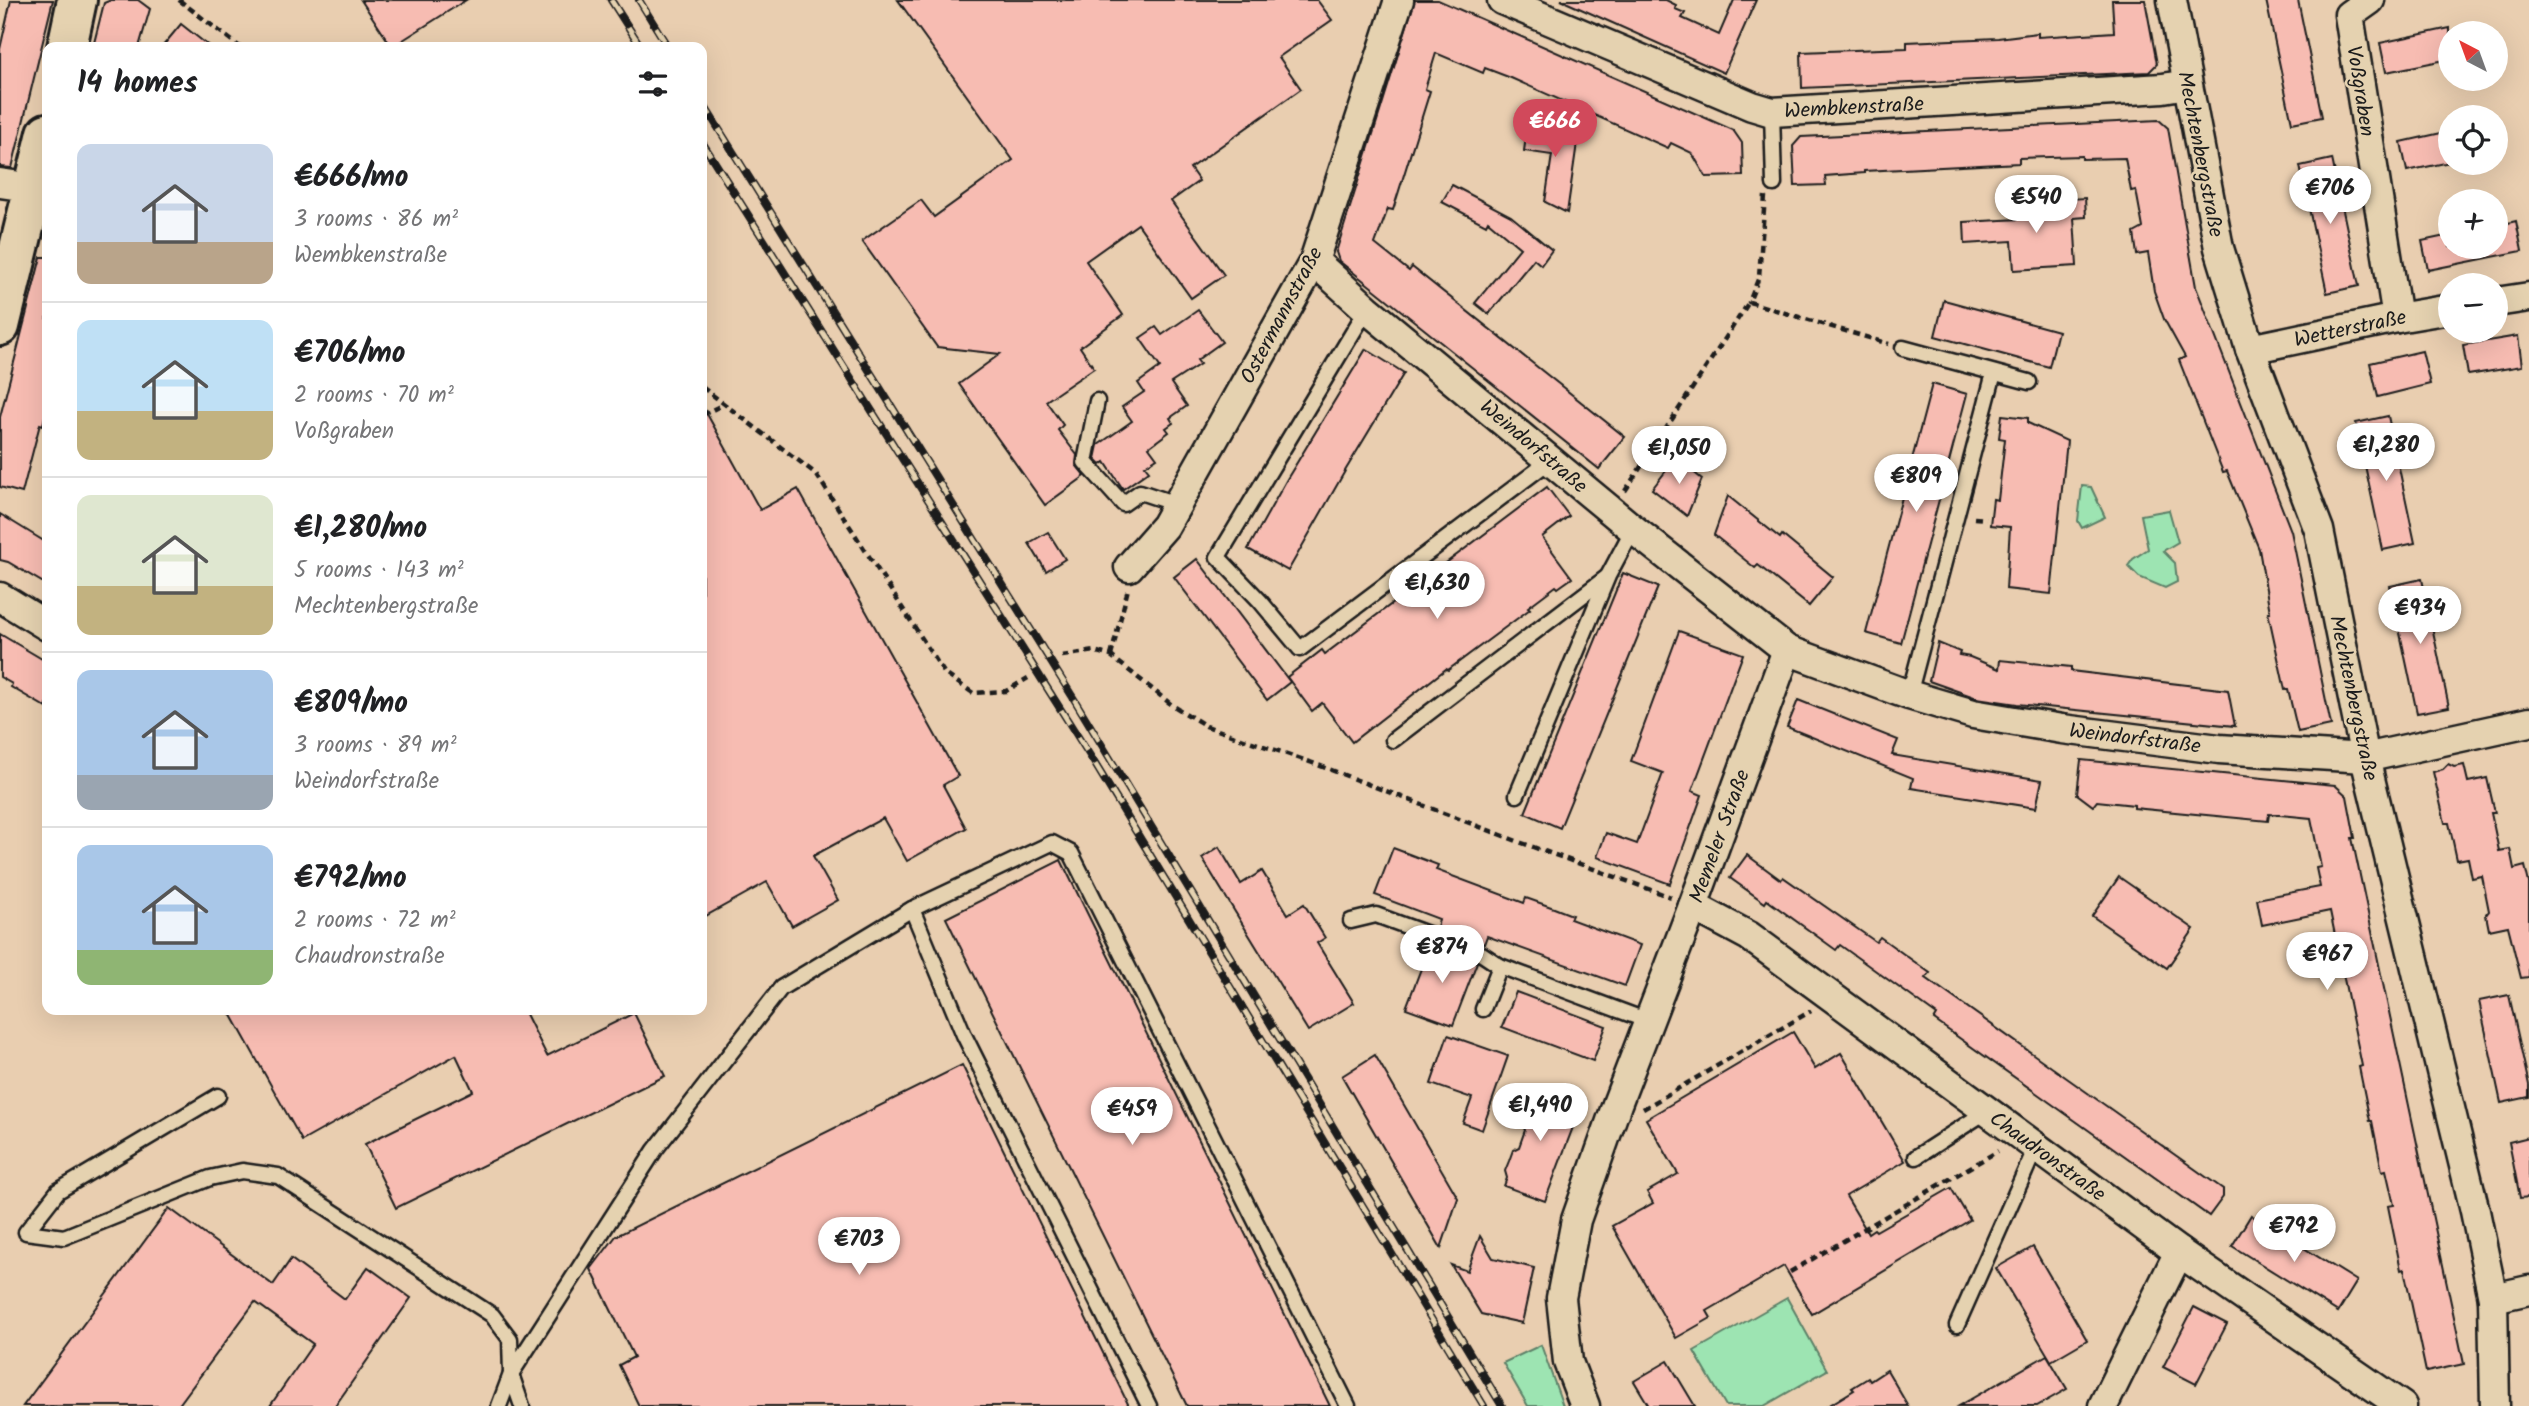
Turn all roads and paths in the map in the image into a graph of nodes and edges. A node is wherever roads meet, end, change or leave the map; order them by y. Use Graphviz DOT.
graph roads {
  1 [pos="77,0"];
  2 [pos="179,0"];
  3 [pos="1399,0"];
  4 [pos="1502,0"];
  5 [pos="2172,0"];
  6 [pos="2370,0"];
  7 [pos="68,42"];
  8 [pos="234,42"];
  9 [pos="2187,84"];
  10 [pos="1772,112"];
  11 [pos="42,147"];
  12 [pos="1774,184"];
  13 [pos="27,189"];
  14 [pos="1314,261"];
  15 [pos="2529,297"];
  16 [pos="2508,300"];
  17 [pos="1749,302"];
  18 [pos="1367,309"];
  19 [pos="2438,311"];
  20 [pos="2397,318"];
  21 [pos="0,326"];
  22 [pos="1903,348"];
  23 [pos="2250,349"];
  24 [pos="1994,373"];
  25 [pos="2029,382"];
  26 [pos="707,391"];
  27 [pos="1097,401"];
  28 [pos="724,404"];
  29 [pos="707,412"];
  30 [pos="1551,460"];
  31 [pos="1176,504"];
  32 [pos="1612,511"];
  33 [pos="1633,529"];
  34 [pos="1129,567"];
  35 [pos="1608,576"];
  36 [pos="0,597"];
  37 [pos="42,623"];
  38 [pos="1787,650"];
  39 [pos="1062,656"];
  40 [pos="1111,656"];
  41 [pos="1028,678"];
  42 [pos="1909,695"];
  43 [pos="2529,722"];
  44 [pos="1393,740"];
  45 [pos="2365,758"];
  46 [pos="1517,795"];
  47 [pos="1693,906"];
  48 [pos="912,909"];
  49 [pos="1351,921"];
  50 [pos="1500,966"];
  51 [pos="1833,998"];
  52 [pos="1483,1009"];
  53 [pos="1648,1021"];
  54 [pos="218,1096"];
  55 [pos="1617,1104"];
  56 [pos="1987,1111"];
  57 [pos="2029,1142"];
  58 [pos="1916,1157"];
  59 [pos="2179,1252"];
  60 [pos="1790,1272"];
  61 [pos="2529,1290"];
  62 [pos="2493,1298"];
  63 [pos="1957,1325"];
  64 [pos="511,1374"];
  65 [pos="499,1406"];
  66 [pos="522,1406"];
  67 [pos="1149,1406"];
  68 [pos="1348,1406"];
  69 [pos="1584,1406"];
  70 [pos="2103,1406"];
  71 [pos="2402,1406"];
  72 [pos="2495,1406"];
  1 -- 7 [label="main road"];
  2 -- 8 [label="path"];
  3 -- 14 [label="street, Ostermannstraße"];
  4 -- 10 [label="street, Wembkenstraße"];
  5 -- 9 [label="street, Mechtenbergstraße"];
  6 -- 20 [label="street, Voßgraben"];
  9 -- 10 [label="street, Wembkenstraße"];
  9 -- 23 [label="street, Mechtenbergstraße"];
  10 -- 12 [label="lane"];
  11 -- 13 [label="main road"];
  12 -- 17 [label="path"];
  13 -- 21 [label="main road"];
  14 -- 18 [label="street, Weindorfstraße"];
  14 -- 31 [label="street, Ostermannstraße"];
  15 -- 16 [label="street"];
  17 -- 22 [label="path"];
  17 -- 32 [label="path"];
  18 -- 30 [label="street, Weindorfstraße"];
  18 -- 30 [label="lane"];
  19 -- 20 [label="street, Wetterstraße"];
  20 -- 23 [label="street, Wetterstraße"];
  22 -- 24 [label="lane"];
  23 -- 45 [label="street, Mechtenbergstraße"];
  24 -- 25 [label="lane"];
  24 -- 42 [label="lane"];
  26 -- 28 [label="path"];
  27 -- 31 [label="lane"];
  28 -- 29 [label="path"];
  28 -- 41 [label="path"];
  30 -- 32 [label="street, Weindorfstraße"];
  31 -- 34 [label="street, Ostermannstraße"];
  32 -- 33 [label="street, Weindorfstraße"];
  33 -- 35 [label="lane"];
  33 -- 38 [label="street, Weindorfstraße"];
  34 -- 40 [label="path"];
  35 -- 44 [label="lane"];
  35 -- 46 [label="lane"];
  36 -- 37 [label="street"];
  38 -- 42 [label="street, Weindorfstraße"];
  38 -- 47 [label="street, Memeler Straße"];
  39 -- 40 [label="path"];
  40 -- 47 [label="path"];
  42 -- 45 [label="street, Weindorfstraße"];
  43 -- 45 [label="street, Weindorfstraße"];
  45 -- 62 [label="street, Mechtenbergstraße"];
  47 -- 51 [label="street, Chaudronstraße"];
  47 -- 53 [label="street, Memeler Straße"];
  48 -- 64 [label="lane"];
  48 -- 67 [label="lane"];
  48 -- 68 [label="lane"];
  49 -- 50 [label="lane"];
  50 -- 52 [label="lane"];
  50 -- 53 [label="lane"];
  51 -- 55 [label="path"];
  51 -- 56 [label="street, Chaudronstraße"];
  53 -- 55 [label="street, Memeler Straße"];
  54 -- 64 [label="lane"];
  55 -- 69 [label="street, Memeler Straße"];
  56 -- 57 [label="street, Chaudronstraße"];
  56 -- 58 [label="lane"];
  57 -- 59 [label="street, Chaudronstraße"];
  57 -- 60 [label="path"];
  57 -- 63 [label="lane"];
  59 -- 70 [label="street"];
  59 -- 71 [label="street, Chaudronstraße"];
  61 -- 62 [label="street"];
  62 -- 72 [label="street, Mechtenbergstraße"];
  64 -- 65 [label="lane"];
  64 -- 66 [label="lane"];
}
